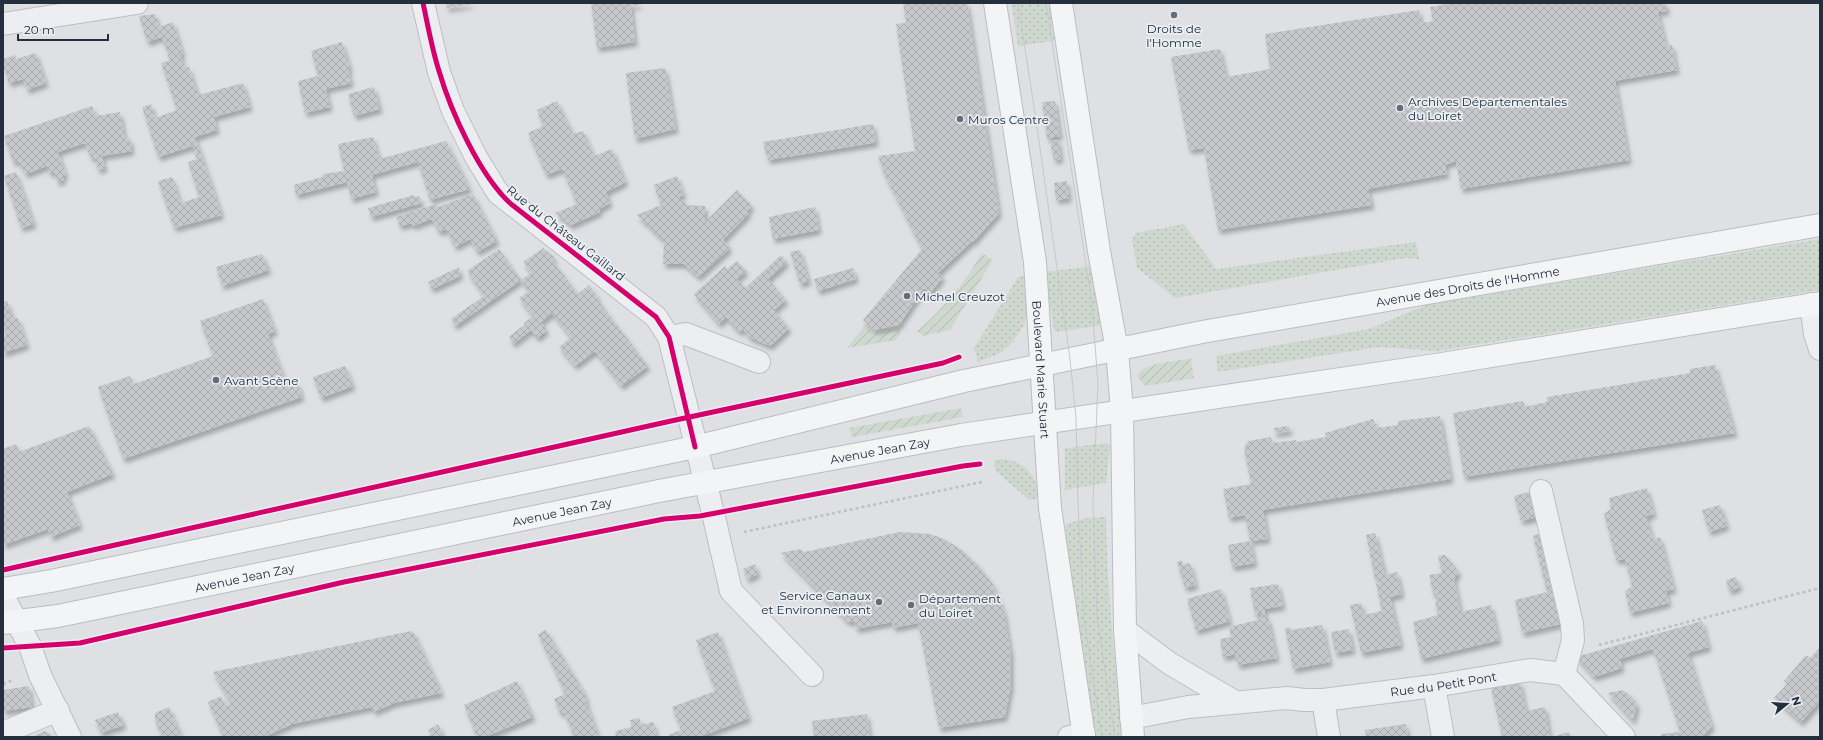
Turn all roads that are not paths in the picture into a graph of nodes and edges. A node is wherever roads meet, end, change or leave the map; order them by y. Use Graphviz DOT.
graph roads {
  1 [pos="137,3"];
  2 [pos="423,3"];
  3 [pos="995,3"];
  4 [pos="1061,3"];
  5 [pos="3,24"];
  6 [pos="1820,224"];
  7 [pos="1815,303"];
  8 [pos="669,337"];
  9 [pos="1820,349"];
  10 [pos="1117,350"];
  11 [pos="759,362"];
  12 [pos="1041,365"];
  13 [pos="1122,411"];
  14 [pos="1045,422"];
  15 [pos="696,447"];
  16 [pos="706,482"];
  17 [pos="1541,490"];
  18 [pos="3,589"];
  19 [pos="3,596"];
  20 [pos="9,622"];
  21 [pos="1125,630"];
  22 [pos="1564,674"];
  23 [pos="812,675"];
  24 [pos="1434,686"];
  25 [pos="1323,700"];
  26 [pos="1235,702"];
  27 [pos="58,710"];
  28 [pos="1132,728"];
  29 [pos="3,733"];
  30 [pos="1079,736"];
  31 [pos="70,737"];
  32 [pos="1329,737"];
  33 [pos="1442,737"];
  34 [pos="1624,737"];
  1 -- 5 [label="street"];
  2 -- 8 [label="street, Rue du Château Gaillard"];
  3 -- 12 [label="main road, Boulevard Marie Stuart"];
  4 -- 10 [label="main road"];
  6 -- 10 [label="main road, Avenue des Droits de l'Homme"];
  7 -- 9 [label="street"];
  7 -- 13 [label="main road"];
  8 -- 11 [label="street"];
  8 -- 15 [label="street, Rue du Château Gaillard"];
  10 -- 12 [label="main road"];
  10 -- 13 [label="main road"];
  12 -- 14 [label="main road, Boulevard Marie Stuart"];
  12 -- 15 [label="main road"];
  13 -- 14 [label="main road, Avenue Jean Zay"];
  13 -- 21 [label="main road"];
  14 -- 16 [label="main road, Avenue Jean Zay"];
  14 -- 30 [label="main road, Boulevard Marie Stuart"];
  15 -- 16 [label="street, Rue du Château Gaillard"];
  15 -- 18 [label="main road"];
  16 -- 20 [label="main road, Avenue Jean Zay"];
  16 -- 23 [label="street, Rue du Château Gaillard"];
  17 -- 22 [label="street"];
  19 -- 20 [label="street"];
  20 -- 27 [label="street"];
  21 -- 26 [label="street"];
  21 -- 28 [label="main road"];
  22 -- 24 [label="street, Rue du Petit Pont"];
  22 -- 34 [label="street"];
  24 -- 25 [label="street, Rue du Petit Pont"];
  24 -- 33 [label="street"];
  25 -- 26 [label="street, Rue du Petit Pont"];
  25 -- 32 [label="street"];
  26 -- 28 [label="street, Rue du Petit Pont"];
  27 -- 29 [label="street"];
  27 -- 31 [label="street"];
}
